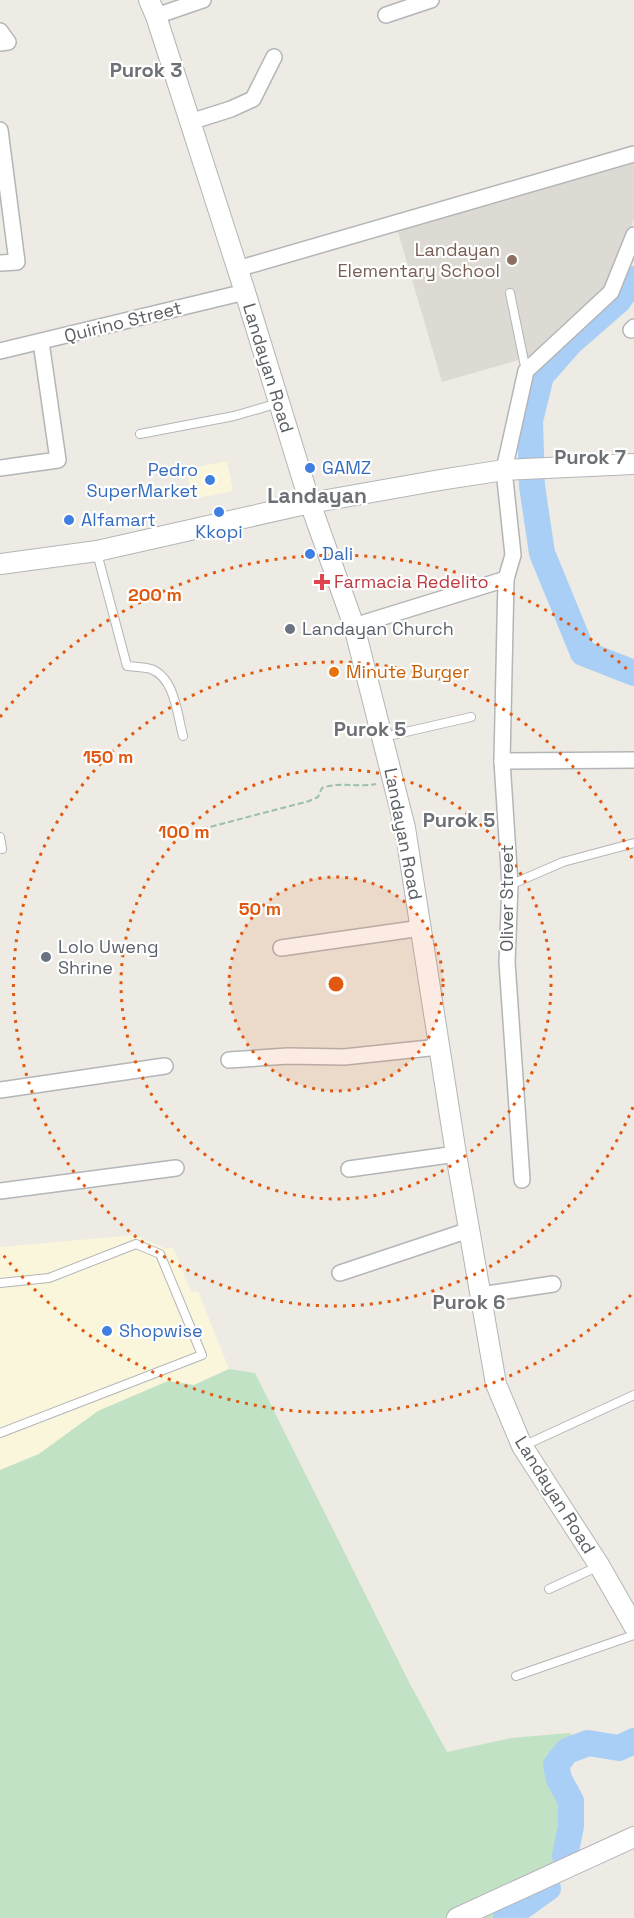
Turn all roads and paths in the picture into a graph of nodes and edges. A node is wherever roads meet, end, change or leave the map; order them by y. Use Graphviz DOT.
graph roads {
  1 [pos="203,0"];
  2 [pos="431,0"];
  3 [pos="153,8"];
  4 [pos="386,15"];
  5 [pos="0,31"];
  6 [pos="0,43"];
  7 [pos="274,57"];
  8 [pos="190,122"];
  9 [pos="0,130"];
  10 [pos="634,154"];
  11 [pos="634,235"];
  12 [pos="0,263"];
  13 [pos="237,269"];
  14 [pos="245,292"];
  15 [pos="510,293"];
  16 [pos="41,342"];
  17 [pos="0,351"];
  18 [pos="526,370"];
  19 [pos="279,403"];
  20 [pos="140,434"];
  21 [pos="634,464"];
  22 [pos="0,468"];
  23 [pos="504,471"];
  24 [pos="310,503"];
  25 [pos="97,551"];
  26 [pos="0,564"];
  27 [pos="506,579"];
  28 [pos="354,626"];
  29 [pos="471,717"];
  30 [pos="183,736"];
  31 [pos="382,737"];
  32 [pos="634,760"];
  33 [pos="502,761"];
  34 [pos="393,780"];
  35 [pos="202,829"];
  36 [pos="0,837"];
  37 [pos="634,843"];
  38 [pos="2,849"];
  39 [pos="510,885"];
  40 [pos="421,928"];
  41 [pos="281,948"];
  42 [pos="439,1047"];
  43 [pos="229,1060"];
  44 [pos="165,1066"];
  45 [pos="0,1090"];
  46 [pos="456,1154"];
  47 [pos="176,1168"];
  48 [pos="349,1169"];
  49 [pos="522,1180"];
  50 [pos="0,1191"];
  51 [pos="469,1230"];
  52 [pos="340,1273"];
  53 [pos="0,1283"];
  54 [pos="553,1284"];
  55 [pos="480,1295"];
  56 [pos="634,1395"];
  57 [pos="0,1434"];
  58 [pos="522,1446"];
  59 [pos="599,1565"];
  60 [pos="549,1589"];
  61 [pos="634,1626"];
  62 [pos="634,1635"];
  63 [pos="516,1676"];
  64 [pos="634,1837"];
  65 [pos="457,1918"];
  1 -- 3 [label="street"];
  2 -- 4 [label="street"];
  3 -- 8 [label="street, Landayan Road"];
  5 -- 6 [label="street"];
  7 -- 8 [label="street"];
  8 -- 13 [label="street, Landayan Road"];
  9 -- 12 [label="street"];
  10 -- 13 [label="street"];
  11 -- 18 [label="street"];
  13 -- 14 [label="street, Landayan Road"];
  14 -- 16 [label="street, Quirino Street"];
  14 -- 19 [label="street, Landayan Road"];
  15 -- 18 [label="lane"];
  16 -- 17 [label="street, Quirino Street"];
  16 -- 22 [label="street"];
  18 -- 23 [label="street, Oliver Street"];
  19 -- 20 [label="lane"];
  19 -- 24 [label="street, Landayan Road"];
  21 -- 23 [label="street"];
  23 -- 24 [label="street"];
  23 -- 27 [label="street, Oliver Street"];
  24 -- 25 [label="street"];
  24 -- 28 [label="street, Landayan Road"];
  25 -- 26 [label="street"];
  25 -- 30 [label="lane"];
  27 -- 28 [label="street"];
  27 -- 33 [label="street, Oliver Street"];
  28 -- 31 [label="street, Landayan Road"];
  29 -- 31 [label="lane"];
  31 -- 34 [label="street, Landayan Road"];
  32 -- 33 [label="street"];
  33 -- 39 [label="street, Oliver Street"];
  34 -- 35 [label="path"];
  34 -- 40 [label="street, Landayan Road"];
  36 -- 38 [label="lane"];
  37 -- 39 [label="lane"];
  39 -- 49 [label="street, Oliver Street"];
  40 -- 41 [label="street"];
  40 -- 42 [label="street, Landayan Road"];
  42 -- 43 [label="street"];
  42 -- 46 [label="street, Landayan Road"];
  44 -- 45 [label="street"];
  46 -- 48 [label="street"];
  46 -- 51 [label="street, Landayan Road"];
  47 -- 50 [label="street"];
  51 -- 52 [label="street"];
  51 -- 55 [label="street, Landayan Road"];
  53 -- 57 [label="lane"];
  54 -- 55 [label="street"];
  55 -- 58 [label="street, Landayan Road"];
  56 -- 58 [label="lane"];
  58 -- 59 [label="street, Landayan Road"];
  59 -- 60 [label="lane"];
  59 -- 61 [label="street, Landayan Road"];
  62 -- 63 [label="lane"];
  64 -- 65 [label="street"];
}
